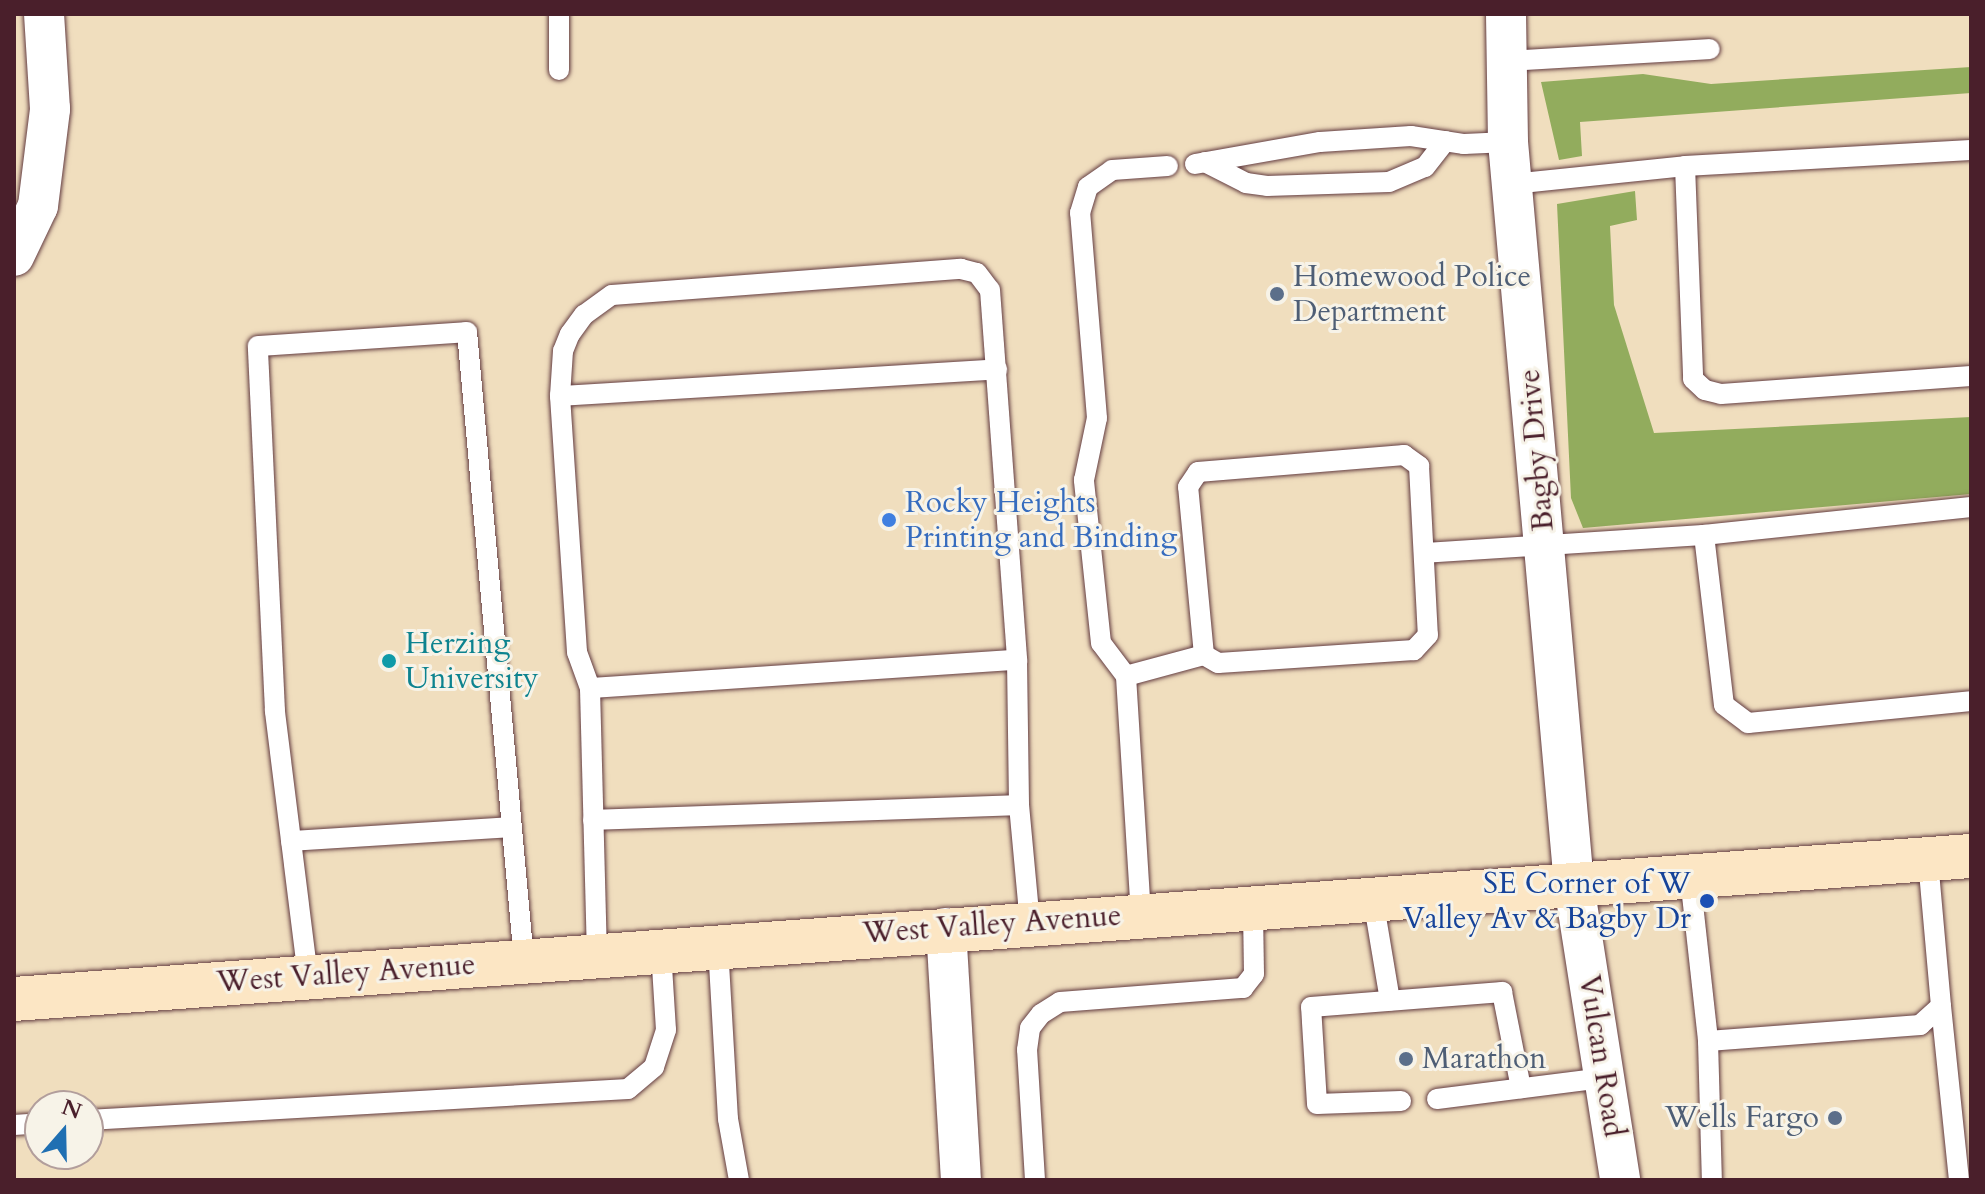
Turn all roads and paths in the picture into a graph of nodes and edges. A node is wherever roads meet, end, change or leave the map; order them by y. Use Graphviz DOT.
graph roads {
  1 [pos="44,14"];
  2 [pos="559,14"];
  3 [pos="1506,14"];
  4 [pos="1710,49"];
  5 [pos="1509,61"];
  6 [pos="559,70"];
  7 [pos="1445,141"];
  8 [pos="1508,142"];
  9 [pos="1971,150"];
  10 [pos="1168,166"];
  11 [pos="1685,166"];
  12 [pos="1512,184"];
  13 [pos="14,256"];
  14 [pos="997,369"];
  15 [pos="1971,376"];
  16 [pos="560,396"];
  17 [pos="1971,507"];
  18 [pos="1704,535"];
  19 [pos="1546,544"];
  20 [pos="1424,553"];
  21 [pos="1204,655"];
  22 [pos="1017,660"];
  23 [pos="1126,676"];
  24 [pos="590,688"];
  25 [pos="1971,701"];
  26 [pos="1019,805"];
  27 [pos="593,820"];
  28 [pos="511,827"];
  29 [pos="291,841"];
  30 [pos="1971,856"];
  31 [pos="1928,859"];
  32 [pos="1690,877"];
  33 [pos="1574,885"];
  34 [pos="1373,899"];
  35 [pos="1253,907"];
  36 [pos="1141,915"];
  37 [pos="1030,923"];
  38 [pos="946,928"];
  39 [pos="718,946"];
  40 [pos="661,951"];
  41 [pos="597,956"];
  42 [pos="524,961"];
  43 [pos="308,977"];
  44 [pos="14,999"];
  45 [pos="1390,1001"];
  46 [pos="1941,1006"];
  47 [pos="1708,1041"];
  48 [pos="1604,1078"];
  49 [pos="1521,1088"];
  50 [pos="1437,1099"];
  51 [pos="1401,1101"];
  52 [pos="104,1119"];
  53 [pos="739,1180"];
  54 [pos="961,1180"];
  55 [pos="1035,1180"];
  56 [pos="1620,1180"];
  57 [pos="1712,1180"];
  58 [pos="1959,1180"];
  1 -- 13 [label="street"];
  2 -- 6 [label="lane"];
  3 -- 5 [label="street, Bagby Drive"];
  4 -- 5 [label="lane"];
  5 -- 8 [label="street, Bagby Drive"];
  7 -- 7 [label="lane"];
  7 -- 8 [label="lane"];
  8 -- 12 [label="street, Bagby Drive"];
  9 -- 11 [label="lane"];
  10 -- 23 [label="lane"];
  11 -- 12 [label="lane"];
  11 -- 15 [label="lane"];
  12 -- 19 [label="street, Bagby Drive"];
  14 -- 16 [label="lane"];
  14 -- 16 [label="lane"];
  14 -- 22 [label="lane"];
  16 -- 24 [label="lane"];
  17 -- 18 [label="lane"];
  18 -- 19 [label="lane"];
  18 -- 25 [label="lane"];
  19 -- 20 [label="lane"];
  19 -- 33 [label="street, Bagby Drive"];
  20 -- 21 [label="lane"];
  20 -- 21 [label="lane"];
  21 -- 23 [label="lane"];
  22 -- 24 [label="lane"];
  22 -- 26 [label="lane"];
  23 -- 36 [label="lane"];
  24 -- 27 [label="lane"];
  26 -- 27 [label="lane"];
  26 -- 37 [label="lane"];
  27 -- 41 [label="lane"];
  28 -- 29 [label="lane"];
  28 -- 29 [label="lane"];
  28 -- 42 [label="lane"];
  29 -- 43 [label="lane"];
  30 -- 31 [label="street, West Valley Avenue"];
  31 -- 32 [label="street, West Valley Avenue"];
  31 -- 46 [label="lane"];
  32 -- 33 [label="street, West Valley Avenue"];
  32 -- 47 [label="lane"];
  33 -- 34 [label="street, West Valley Avenue"];
  33 -- 48 [label="street, Vulcan Road"];
  34 -- 35 [label="street, West Valley Avenue"];
  34 -- 45 [label="lane"];
  35 -- 36 [label="street, West Valley Avenue"];
  35 -- 55 [label="lane"];
  36 -- 37 [label="street, West Valley Avenue"];
  37 -- 38 [label="street, West Valley Avenue"];
  38 -- 39 [label="street, West Valley Avenue"];
  38 -- 54 [label="street"];
  39 -- 40 [label="street, West Valley Avenue"];
  39 -- 53 [label="lane"];
  40 -- 41 [label="street, West Valley Avenue"];
  40 -- 52 [label="lane"];
  41 -- 42 [label="street, West Valley Avenue"];
  42 -- 43 [label="street, West Valley Avenue"];
  43 -- 44 [label="street, West Valley Avenue"];
  45 -- 49 [label="lane"];
  45 -- 51 [label="lane"];
  46 -- 47 [label="lane"];
  46 -- 58 [label="lane"];
  47 -- 57 [label="lane"];
  48 -- 49 [label="lane"];
  48 -- 56 [label="street, Vulcan Road"];
  49 -- 50 [label="lane"];
}
